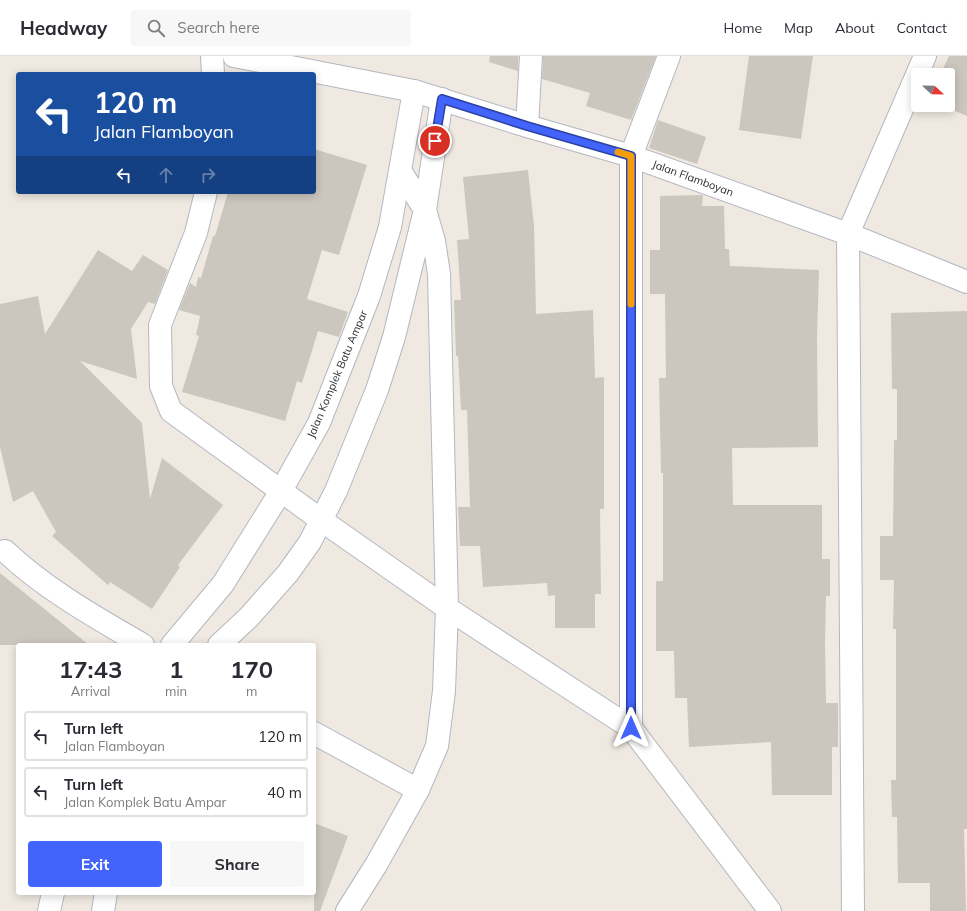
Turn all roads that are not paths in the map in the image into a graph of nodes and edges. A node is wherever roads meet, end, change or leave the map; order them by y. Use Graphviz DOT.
graph roads {
  1 [pos="212,56"];
  2 [pos="234,56"];
  3 [pos="532,56"];
  4 [pos="669,56"];
  5 [pos="925,56"];
  6 [pos="213,72"];
  7 [pos="414,90"];
  8 [pos="442,99"];
  9 [pos="527,126"];
  10 [pos="631,156"];
  11 [pos="401,172"];
  12 [pos="206,194"];
  13 [pos="425,210"];
  14 [pos="848,234"];
  15 [pos="967,282"];
  16 [pos="281,492"];
  17 [pos="321,520"];
  18 [pos="2,546"];
  19 [pos="447,608"];
  20 [pos="140,643"];
  21 [pos="174,643"];
  22 [pos="221,643"];
  23 [pos="631,728"];
  24 [pos="316,734"];
  25 [pos="418,790"];
  26 [pos="53,895"];
  27 [pos="106,895"];
  28 [pos="49,911"];
  29 [pos="103,911"];
  30 [pos="347,911"];
  31 [pos="770,911"];
  32 [pos="854,911"];
  1 -- 6 [label="street"];
  2 -- 7 [label="street, Jalan Flamboyan"];
  3 -- 9 [label="street"];
  4 -- 10 [label="street"];
  5 -- 14 [label="street"];
  7 -- 8 [label="street, Jalan Flamboyan"];
  7 -- 11 [label="street, Jalan Komplek Batu Ampar"];
  8 -- 9 [label="street, Jalan Flamboyan"];
  8 -- 13 [label="street"];
  9 -- 10 [label="street, Jalan Flamboyan"];
  10 -- 14 [label="street, Jalan Flamboyan"];
  10 -- 23 [label="street"];
  11 -- 13 [label="street"];
  11 -- 16 [label="street, Jalan Komplek Batu Ampar"];
  12 -- 16 [label="street"];
  13 -- 17 [label="street"];
  13 -- 19 [label="street"];
  14 -- 15 [label="street, Jalan Flamboyan"];
  14 -- 32 [label="street"];
  16 -- 17 [label="street"];
  16 -- 21 [label="street, Jalan Komplek Batu Ampar"];
  17 -- 19 [label="street"];
  17 -- 22 [label="street"];
  18 -- 20 [label="street"];
  19 -- 23 [label="street"];
  19 -- 25 [label="street"];
  23 -- 31 [label="street"];
  24 -- 25 [label="street"];
  25 -- 30 [label="street"];
  26 -- 28 [label="street"];
  27 -- 29 [label="street"];
}
